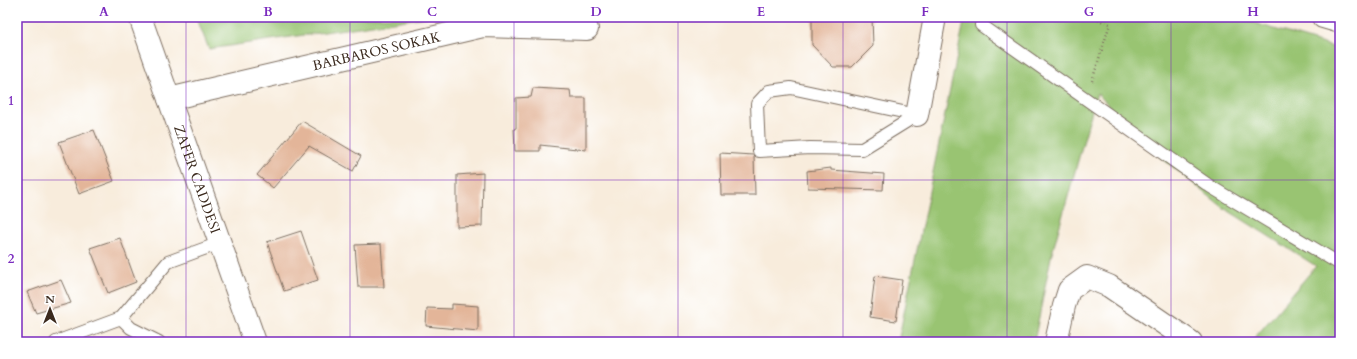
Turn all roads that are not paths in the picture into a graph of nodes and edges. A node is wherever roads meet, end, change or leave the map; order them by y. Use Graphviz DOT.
graph roads {
  1 [pos="140,17"];
  2 [pos="935,17"];
  3 [pos="983,17"];
  4 [pos="1323,17"];
  5 [pos="1340,22"];
  6 [pos="588,29"];
  7 [pos="169,99"];
  8 [pos="917,115"];
  9 [pos="220,243"];
  10 [pos="1340,264"];
  11 [pos="121,318"];
  12 [pos="56,342"];
  13 [pos="159,342"];
  14 [pos="255,342"];
  15 [pos="1056,342"];
  16 [pos="1191,342"];
  1 -- 7 [label="street, ZAFER CADDESI"];
  2 -- 8 [label="street"];
  3 -- 10 [label="lane"];
  4 -- 5 [label="street"];
  6 -- 7 [label="street, BARBAROS SOKAK"];
  7 -- 9 [label="street, ZAFER CADDESI"];
  8 -- 8 [label="lane"];
  9 -- 11 [label="lane"];
  9 -- 14 [label="street, ZAFER CADDESI"];
  11 -- 12 [label="lane"];
  11 -- 13 [label="lane"];
  15 -- 16 [label="street"];
}
